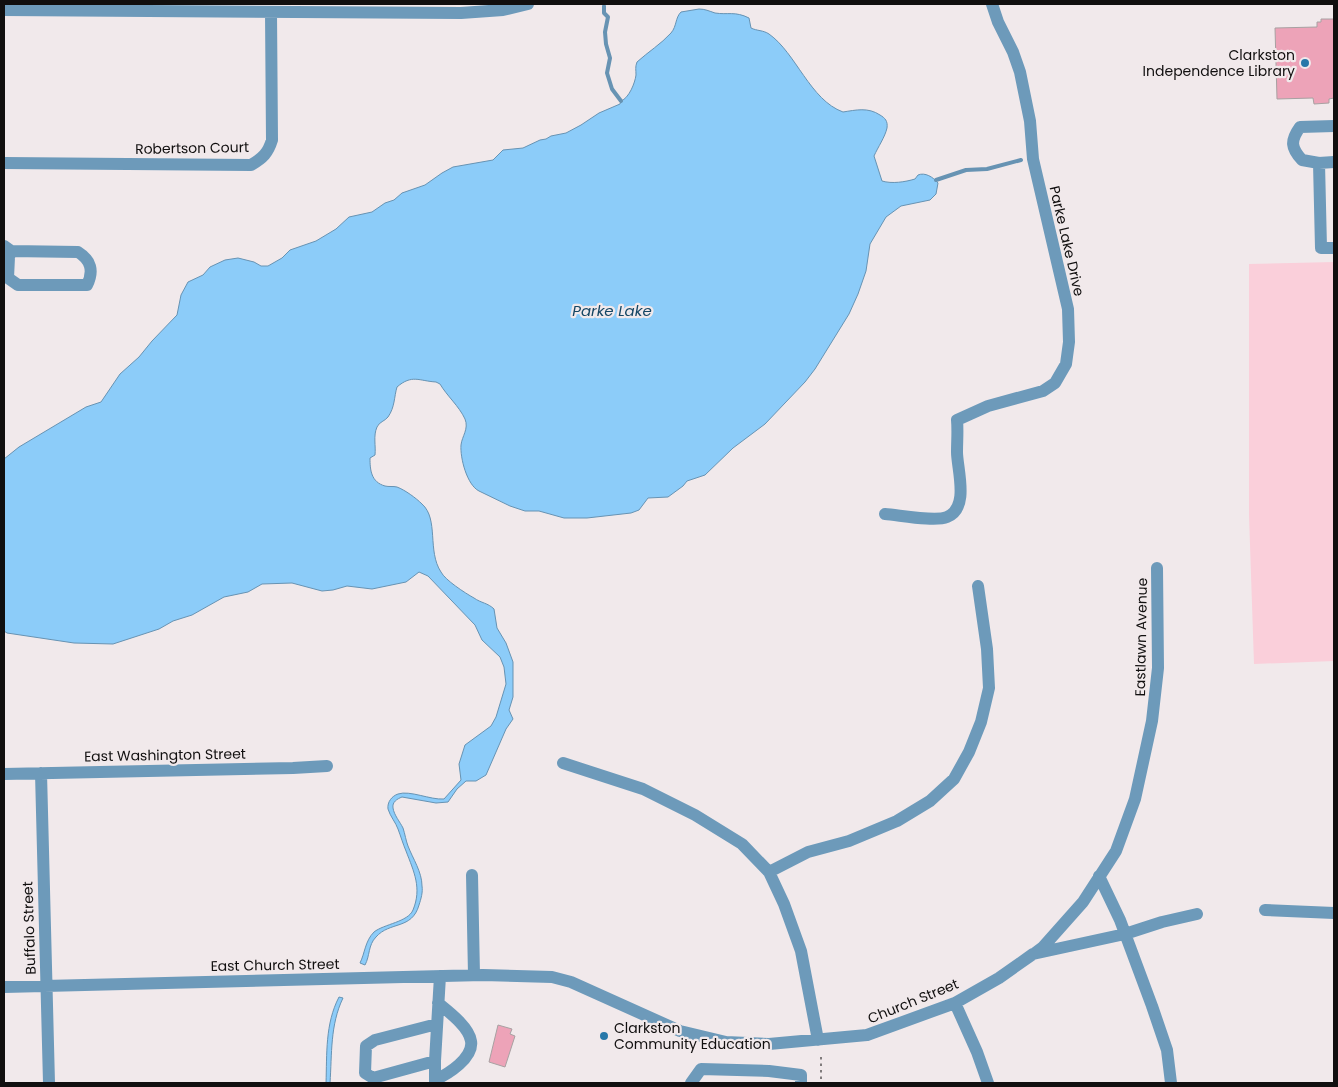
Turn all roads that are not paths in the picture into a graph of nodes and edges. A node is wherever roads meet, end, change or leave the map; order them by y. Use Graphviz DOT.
graph roads {
  1 [pos="528,4"];
  2 [pos="992,4"];
  3 [pos="90,7"];
  4 [pos="293,8"];
  5 [pos="4,10"];
  6 [pos="272,13"];
  7 [pos="1334,126"];
  8 [pos="1334,162"];
  9 [pos="4,163"];
  10 [pos="1319,163"];
  11 [pos="8,248"];
  12 [pos="1334,248"];
  13 [pos="885,514"];
  14 [pos="1157,568"];
  15 [pos="978,586"];
  16 [pos="564,763"];
  17 [pos="327,766"];
  18 [pos="42,773"];
  19 [pos="4,774"];
  20 [pos="769,872"];
  21 [pos="472,875"];
  22 [pos="1099,876"];
  23 [pos="1265,910"];
  24 [pos="1334,913"];
  25 [pos="1196,914"];
  26 [pos="1125,934"];
  27 [pos="1033,954"];
  28 [pos="474,975"];
  29 [pos="440,976"];
  30 [pos="547,977"];
  31 [pos="46,986"];
  32 [pos="4,987"];
  33 [pos="438,1002"];
  34 [pos="955,1002"];
  35 [pos="437,1024"];
  36 [pos="818,1040"];
  37 [pos="435,1061"];
  38 [pos="801,1079"];
  39 [pos="435,1081"];
  40 [pos="49,1083"];
  41 [pos="691,1083"];
  42 [pos="988,1083"];
  43 [pos="1172,1083"];
  1 -- 4 [label="street"];
  2 -- 13 [label="street, Parke Lake Drive"];
  3 -- 5 [label="street"];
  3 -- 6 [label="street"];
  4 -- 6 [label="street"];
  6 -- 9 [label="street, Robertson Court"];
  7 -- 10 [label="street"];
  8 -- 10 [label="street"];
  10 -- 12 [label="street"];
  11 -- 11 [label="street"];
  14 -- 22 [label="street, Eastlawn Avenue"];
  15 -- 20 [label="street"];
  16 -- 20 [label="street"];
  17 -- 18 [label="street, East Washington Street"];
  18 -- 19 [label="street, East Washington Street"];
  18 -- 31 [label="street, Buffalo Street"];
  20 -- 36 [label="street"];
  21 -- 28 [label="street"];
  22 -- 26 [label="street"];
  22 -- 27 [label="street, Eastlawn Avenue"];
  23 -- 24 [label="street"];
  25 -- 26 [label="street, Church Street"];
  26 -- 27 [label="street, Church Street"];
  26 -- 43 [label="street"];
  27 -- 34 [label="street, Church Street"];
  28 -- 29 [label="street, East Church Street"];
  28 -- 30 [label="street, East Church Street"];
  29 -- 31 [label="street, East Church Street"];
  29 -- 33 [label="street"];
  30 -- 36 [label="street, Church Street"];
  31 -- 32 [label="street, East Church Street"];
  31 -- 40 [label="street, Buffalo Street"];
  33 -- 35 [label="street"];
  33 -- 39 [label="street"];
  34 -- 36 [label="street, Church Street"];
  34 -- 42 [label="street"];
  35 -- 37 [label="street"];
  35 -- 37 [label="street"];
  37 -- 39 [label="street"];
  38 -- 41 [label="street"];
}
